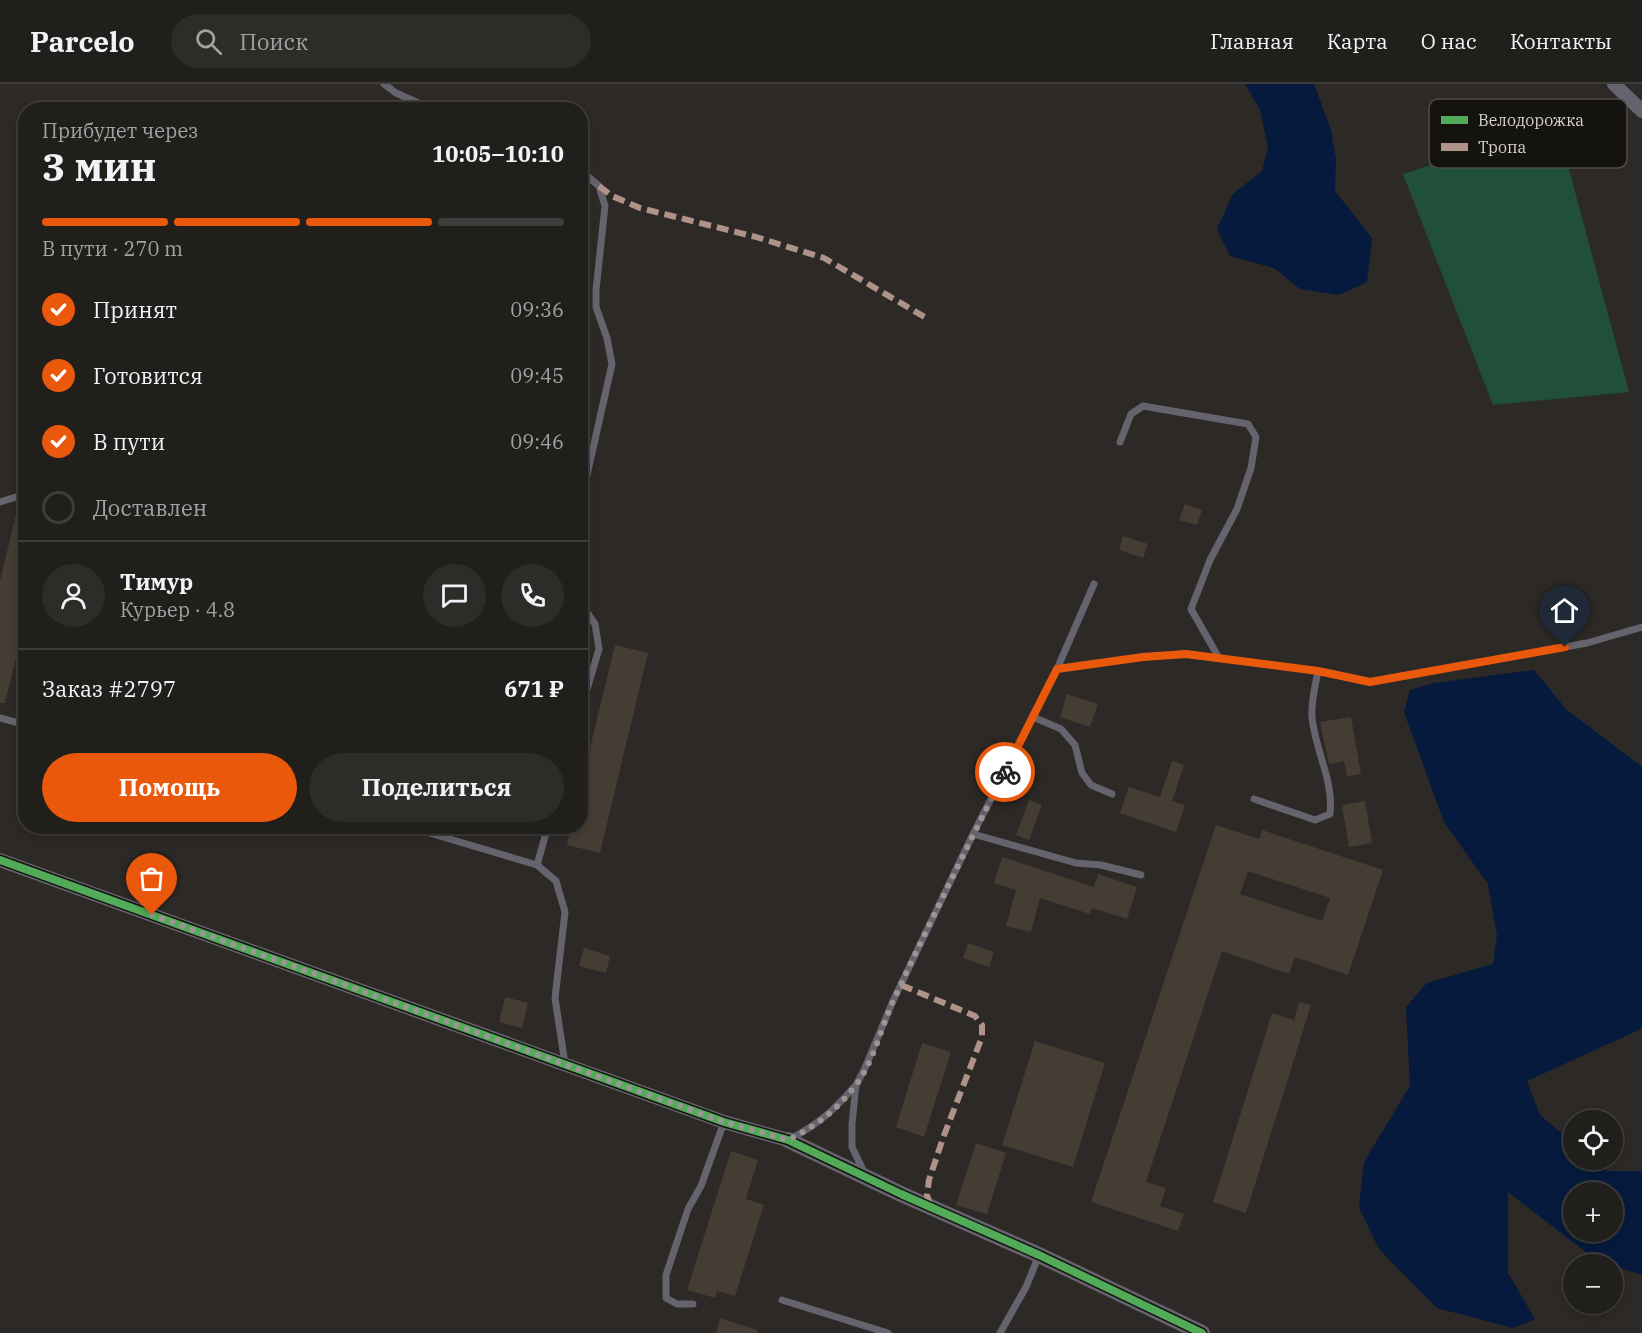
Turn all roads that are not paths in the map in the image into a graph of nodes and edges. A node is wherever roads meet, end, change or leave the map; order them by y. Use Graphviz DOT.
graph roads {
  1 [pos="384,84"];
  2 [pos="1614,84"];
  3 [pos="416,102"];
  4 [pos="1642,111"];
  5 [pos="588,177"];
  6 [pos="1120,442"];
  7 [pos="588,470"];
  8 [pos="18,496"];
  9 [pos="0,502"];
  10 [pos="1094,584"];
  11 [pos="588,614"];
  12 [pos="1642,627"];
  13 [pos="1219,658"];
  14 [pos="1057,669"];
  15 [pos="1318,671"];
  16 [pos="588,686"];
  17 [pos="1033,717"];
  18 [pos="0,718"];
  19 [pos="18,723"];
  20 [pos="1112,794"];
  21 [pos="1254,799"];
  22 [pos="433,834"];
  23 [pos="546,834"];
  24 [pos="973,834"];
  25 [pos="0,860"];
  26 [pos="537,865"];
  27 [pos="1141,875"];
  28 [pos="565,1064"];
  29 [pos="856,1085"];
  30 [pos="724,1122"];
  31 [pos="788,1140"];
  32 [pos="866,1176"];
  33 [pos="1038,1255"];
  34 [pos="782,1300"];
  35 [pos="693,1304"];
  36 [pos="888,1333"];
  37 [pos="1000,1333"];
  38 [pos="1202,1333"];
  1 -- 3 [label="lane"];
  2 -- 4 [label="street"];
  5 -- 7 [label="lane"];
  6 -- 13 [label="lane"];
  8 -- 9 [label="lane"];
  10 -- 14 [label="lane"];
  11 -- 16 [label="lane"];
  12 -- 15 [label="lane"];
  13 -- 14 [label="lane"];
  13 -- 15 [label="lane"];
  14 -- 17 [label="lane"];
  15 -- 21 [label="lane"];
  17 -- 20 [label="lane"];
  17 -- 24 [label="lane"];
  18 -- 19 [label="lane"];
  22 -- 26 [label="lane"];
  23 -- 26 [label="lane"];
  24 -- 27 [label="lane"];
  24 -- 29 [label="lane"];
  25 -- 28 [label="street"];
  26 -- 28 [label="lane"];
  28 -- 30 [label="street"];
  29 -- 31 [label="lane"];
  29 -- 32 [label="lane"];
  30 -- 31 [label="street"];
  30 -- 35 [label="lane"];
  31 -- 32 [label="street"];
  32 -- 33 [label="street"];
  33 -- 37 [label="lane"];
  33 -- 38 [label="street"];
  34 -- 36 [label="lane"];
}
